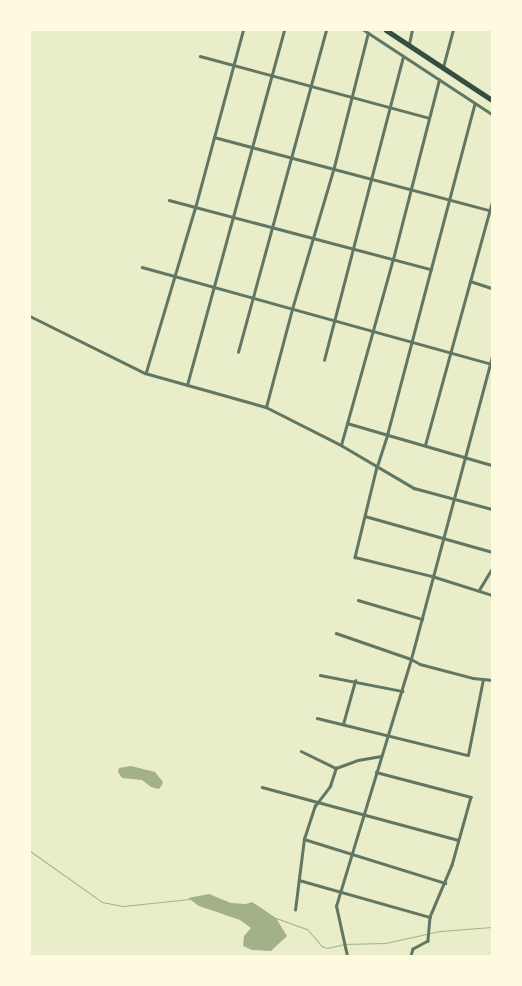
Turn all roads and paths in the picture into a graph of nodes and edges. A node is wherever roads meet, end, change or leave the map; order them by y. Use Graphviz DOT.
graph roads {
  1 [pos="243,30"];
  2 [pos="284,30"];
  3 [pos="326,30"];
  4 [pos="364,30"];
  5 [pos="386,30"];
  6 [pos="412,30"];
  7 [pos="453,30"];
  8 [pos="368,33"];
  9 [pos="409,45"];
  10 [pos="200,56"];
  11 [pos="403,57"];
  12 [pos="232,64"];
  13 [pos="442,68"];
  14 [pos="271,76"];
  15 [pos="439,80"];
  16 [pos="310,87"];
  17 [pos="352,99"];
  18 [pos="492,100"];
  19 [pos="475,104"];
  20 [pos="390,109"];
  21 [pos="492,110"];
  22 [pos="488,112"];
  23 [pos="492,114"];
  24 [pos="429,118"];
  25 [pos="214,137"];
  26 [pos="252,147"];
  27 [pos="292,157"];
  28 [pos="334,167"];
  29 [pos="372,178"];
  30 [pos="411,189"];
  31 [pos="450,199"];
  32 [pos="170,200"];
  33 [pos="492,202"];
  34 [pos="195,208"];
  35 [pos="491,211"];
  36 [pos="234,217"];
  37 [pos="274,227"];
  38 [pos="314,239"];
  39 [pos="353,250"];
  40 [pos="393,259"];
  41 [pos="142,267"];
  42 [pos="431,269"];
  43 [pos="174,277"];
  44 [pos="470,281"];
  45 [pos="215,288"];
  46 [pos="492,288"];
  47 [pos="254,298"];
  48 [pos="292,309"];
  49 [pos="30,316"];
  50 [pos="334,320"];
  51 [pos="373,331"];
  52 [pos="411,342"];
  53 [pos="238,352"];
  54 [pos="450,352"];
  55 [pos="492,357"];
  56 [pos="324,360"];
  57 [pos="491,363"];
  58 [pos="145,373"];
  59 [pos="187,385"];
  60 [pos="266,407"];
  61 [pos="347,423"];
  62 [pos="388,434"];
  63 [pos="425,445"];
  64 [pos="340,446"];
  65 [pos="465,457"];
  66 [pos="492,465"];
  67 [pos="377,466"];
  68 [pos="453,498"];
  69 [pos="492,509"];
  70 [pos="365,516"];
  71 [pos="442,538"];
  72 [pos="492,552"];
  73 [pos="492,568"];
  74 [pos="432,576"];
  75 [pos="479,590"];
  76 [pos="492,595"];
  77 [pos="358,600"];
  78 [pos="422,619"];
  79 [pos="336,633"];
  80 [pos="412,659"];
  81 [pos="320,674"];
  82 [pos="482,679"];
  83 [pos="492,680"];
  84 [pos="355,681"];
  85 [pos="402,691"];
  86 [pos="317,718"];
  87 [pos="343,724"];
  88 [pos="388,735"];
  89 [pos="301,752"];
  90 [pos="381,756"];
  91 [pos="336,768"];
  92 [pos="376,772"];
  93 [pos="262,787"];
  94 [pos="318,802"];
  95 [pos="364,814"];
  96 [pos="304,839"];
  97 [pos="458,840"];
  98 [pos="352,853"];
  99 [pos="299,880"];
  100 [pos="445,883"];
  101 [pos="340,892"];
  102 [pos="295,910"];
  103 [pos="430,917"];
  104 [pos="347,956"];
  105 [pos="411,956"];
  1 -- 12 [label="street"];
  2 -- 14 [label="street"];
  3 -- 16 [label="street"];
  4 -- 8 [label="street"];
  5 -- 9 [label="main road"];
  6 -- 9 [label="street"];
  7 -- 13 [label="street"];
  8 -- 11 [label="street"];
  8 -- 17 [label="street"];
  9 -- 13 [label="main road"];
  10 -- 12 [label="street"];
  11 -- 15 [label="street"];
  11 -- 20 [label="street"];
  12 -- 14 [label="street"];
  12 -- 25 [label="street"];
  13 -- 18 [label="main road"];
  14 -- 16 [label="street"];
  14 -- 26 [label="street"];
  15 -- 19 [label="street"];
  15 -- 24 [label="street"];
  16 -- 17 [label="street"];
  16 -- 27 [label="street"];
  17 -- 20 [label="street"];
  17 -- 28 [label="street"];
  19 -- 22 [label="street"];
  19 -- 31 [label="street"];
  20 -- 24 [label="street"];
  20 -- 29 [label="street"];
  21 -- 22 [label="street"];
  22 -- 23 [label="street"];
  24 -- 30 [label="street"];
  25 -- 26 [label="street"];
  25 -- 34 [label="street"];
  26 -- 27 [label="street"];
  26 -- 36 [label="street"];
  27 -- 28 [label="street"];
  27 -- 37 [label="street"];
  28 -- 29 [label="street"];
  28 -- 38 [label="street"];
  29 -- 30 [label="street"];
  29 -- 39 [label="street"];
  30 -- 31 [label="street"];
  30 -- 40 [label="street"];
  31 -- 35 [label="street"];
  31 -- 42 [label="street"];
  32 -- 34 [label="street"];
  33 -- 35 [label="street"];
  34 -- 36 [label="street"];
  34 -- 43 [label="street"];
  35 -- 44 [label="street"];
  36 -- 37 [label="street"];
  36 -- 45 [label="street"];
  37 -- 38 [label="street"];
  37 -- 47 [label="street"];
  38 -- 39 [label="street"];
  38 -- 48 [label="street"];
  39 -- 40 [label="street"];
  39 -- 50 [label="street"];
  40 -- 42 [label="street"];
  40 -- 51 [label="street"];
  41 -- 43 [label="street"];
  42 -- 52 [label="street"];
  43 -- 45 [label="street"];
  43 -- 58 [label="street"];
  44 -- 46 [label="street"];
  44 -- 54 [label="street"];
  45 -- 47 [label="street"];
  45 -- 59 [label="street"];
  47 -- 48 [label="street"];
  47 -- 53 [label="street"];
  48 -- 50 [label="street"];
  48 -- 60 [label="street"];
  49 -- 58 [label="street"];
  50 -- 51 [label="street"];
  50 -- 56 [label="street"];
  51 -- 52 [label="street"];
  51 -- 61 [label="street"];
  52 -- 54 [label="street"];
  52 -- 62 [label="street"];
  54 -- 57 [label="street"];
  54 -- 63 [label="street"];
  55 -- 57 [label="street"];
  57 -- 65 [label="street"];
  58 -- 59 [label="street"];
  59 -- 60 [label="street"];
  60 -- 64 [label="street"];
  61 -- 62 [label="street"];
  61 -- 64 [label="street"];
  62 -- 63 [label="street"];
  62 -- 67 [label="street"];
  63 -- 65 [label="street"];
  64 -- 67 [label="street"];
  65 -- 66 [label="street"];
  65 -- 68 [label="street"];
  67 -- 68 [label="street"];
  67 -- 70 [label="street"];
  68 -- 69 [label="street"];
  68 -- 71 [label="street"];
  70 -- 71 [label="street"];
  70 -- 74 [label="street"];
  71 -- 72 [label="street"];
  71 -- 74 [label="street"];
  73 -- 75 [label="street"];
  74 -- 75 [label="street"];
  74 -- 78 [label="street"];
  75 -- 76 [label="street"];
  77 -- 78 [label="street"];
  78 -- 80 [label="street"];
  79 -- 80 [label="street"];
  80 -- 82 [label="street"];
  80 -- 85 [label="street"];
  81 -- 84 [label="street"];
  82 -- 83 [label="street"];
  82 -- 88 [label="street"];
  84 -- 85 [label="street"];
  84 -- 87 [label="street"];
  85 -- 88 [label="street"];
  86 -- 87 [label="street"];
  87 -- 88 [label="street"];
  88 -- 90 [label="street"];
  89 -- 91 [label="street"];
  90 -- 91 [label="street"];
  90 -- 92 [label="street"];
  91 -- 94 [label="street"];
  92 -- 95 [label="street"];
  92 -- 97 [label="street"];
  93 -- 94 [label="street"];
  94 -- 95 [label="street"];
  94 -- 96 [label="street"];
  95 -- 97 [label="street"];
  95 -- 98 [label="street"];
  96 -- 98 [label="street"];
  96 -- 99 [label="street"];
  97 -- 100 [label="street"];
  98 -- 100 [label="street"];
  98 -- 101 [label="street"];
  99 -- 101 [label="street"];
  99 -- 102 [label="street"];
  100 -- 103 [label="street"];
  101 -- 103 [label="street"];
  101 -- 104 [label="street"];
  103 -- 105 [label="street"];
}
